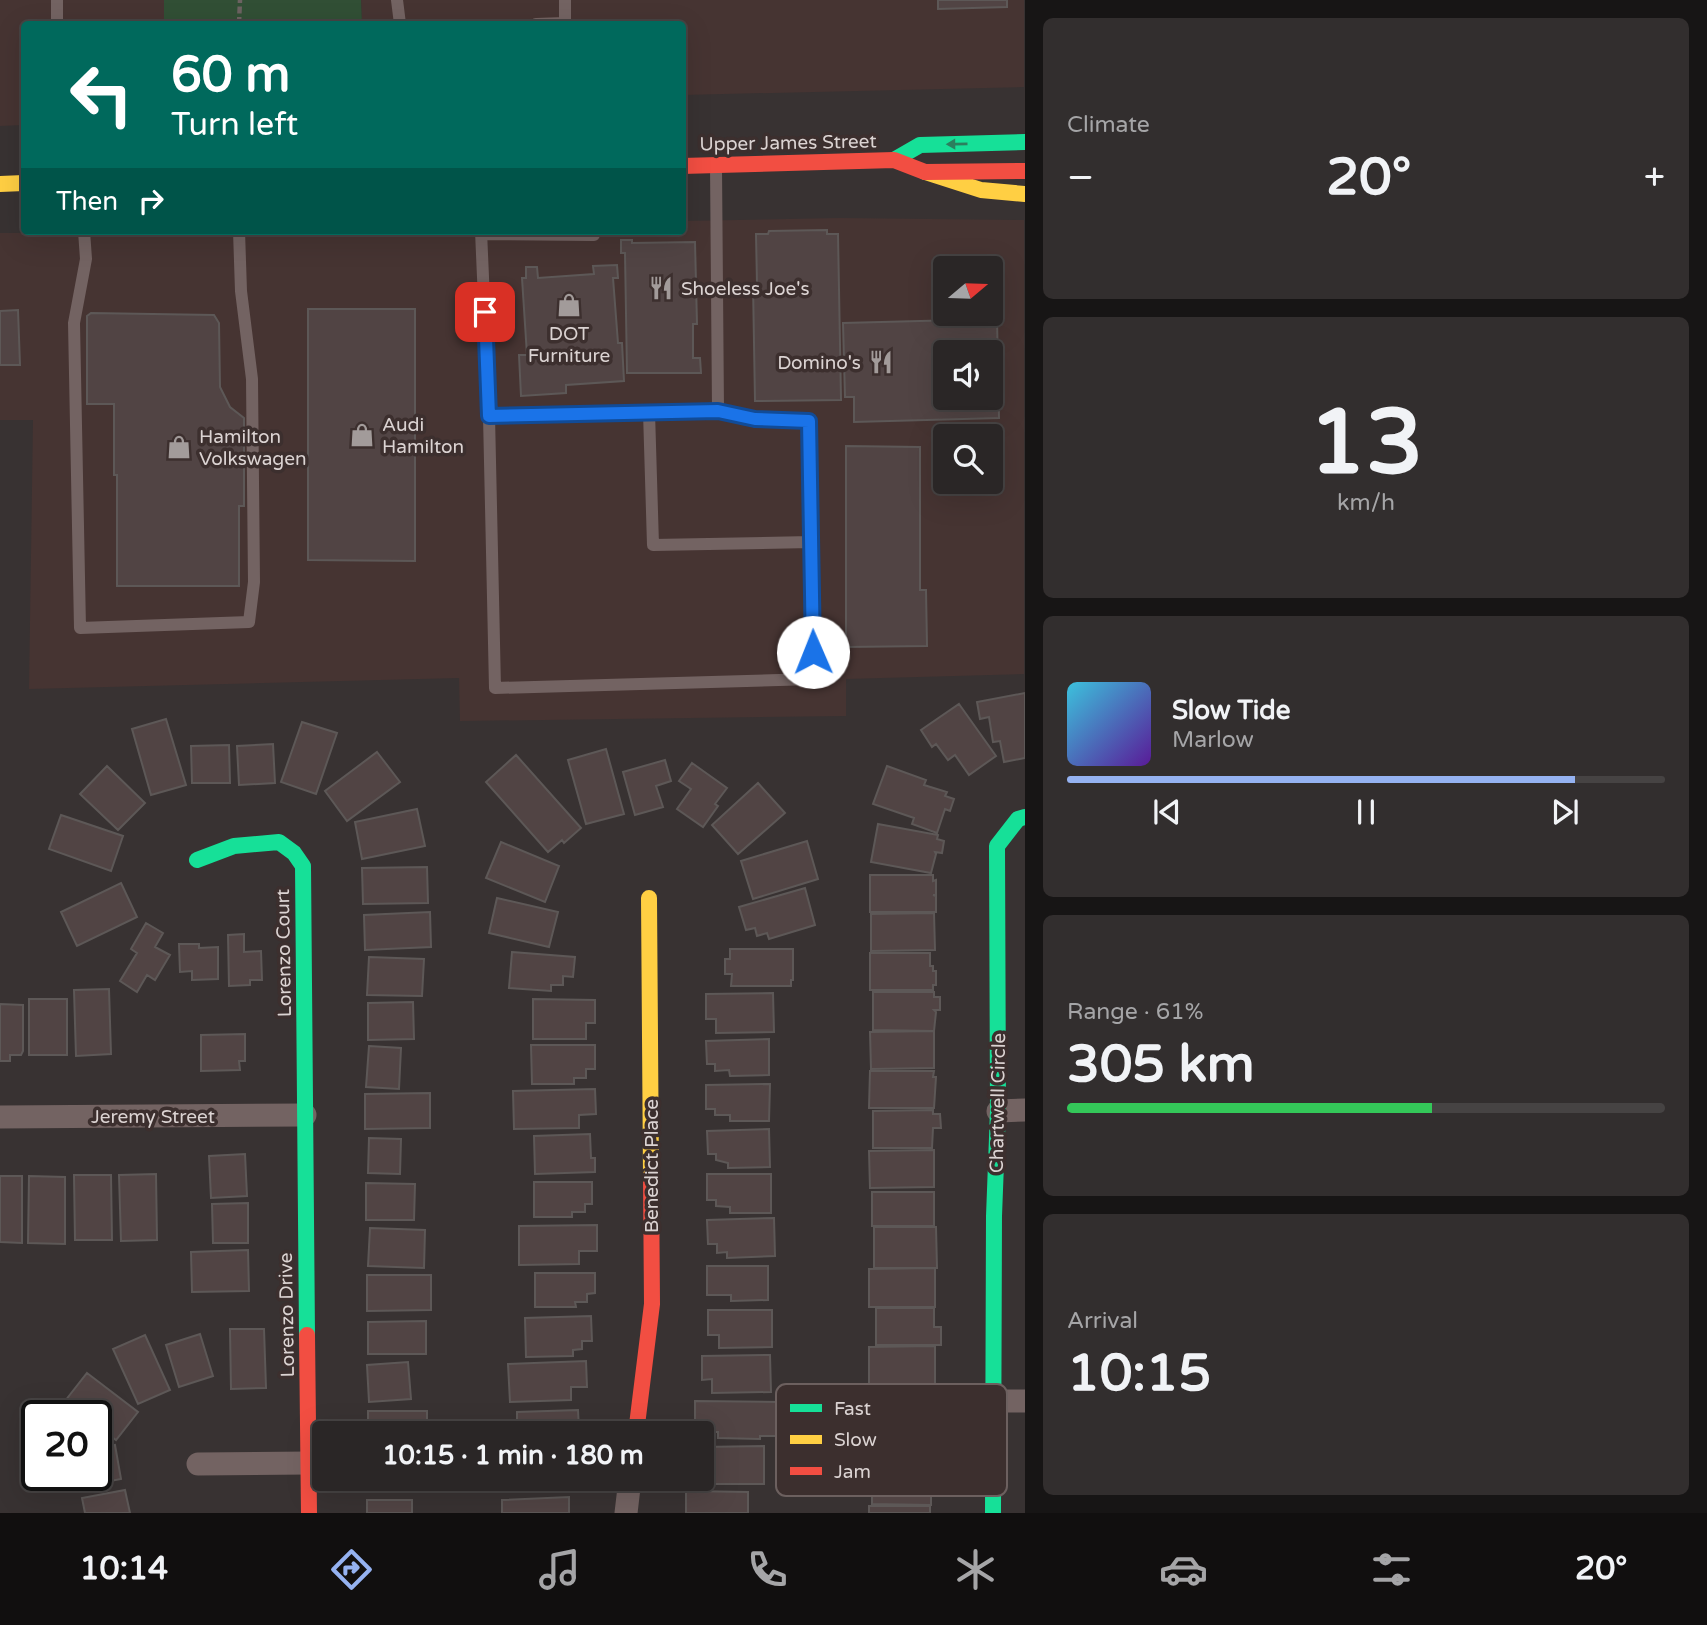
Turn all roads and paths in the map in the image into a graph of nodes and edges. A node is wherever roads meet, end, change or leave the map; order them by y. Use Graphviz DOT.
graph roads {
  1 [pos="57,0"];
  2 [pos="240,0"];
  3 [pos="397,0"];
  4 [pos="565,0"];
  5 [pos="57,21"];
  6 [pos="239,21"];
  7 [pos="400,21"];
  8 [pos="565,21"];
  9 [pos="1024,142"];
  10 [pos="894,160"];
  11 [pos="716,165"];
  12 [pos="686,166"];
  13 [pos="1024,171"];
  14 [pos="925,173"];
  15 [pos="21,183"];
  16 [pos="0,184"];
  17 [pos="1024,194"];
  18 [pos="84,235"];
  19 [pos="239,235"];
  20 [pos="481,235"];
  21 [pos="718,411"];
  22 [pos="649,412"];
  23 [pos="489,416"];
  24 [pos="811,541"];
  25 [pos="1024,817"];
  26 [pos="197,860"];
  27 [pos="649,898"];
  28 [pos="1024,1110"];
  29 [pos="998,1111"];
  30 [pos="305,1115"];
  31 [pos="0,1117"];
  32 [pos="994,1384"];
  33 [pos="637,1421"];
  34 [pos="309,1463"];
  35 [pos="198,1464"];
  36 [pos="629,1491"];
  37 [pos="309,1513"];
  38 [pos="626,1513"];
  1 -- 5 [label="lane"];
  2 -- 6 [label="path"];
  3 -- 7 [label="lane"];
  4 -- 8 [label="lane"];
  9 -- 10 [label="main road, Upper James Street, one-way"];
  10 -- 11 [label="main road, Upper James Street"];
  10 -- 14 [label="main road, Upper James Street"];
  11 -- 12 [label="main road, Upper James Street"];
  11 -- 21 [label="lane"];
  13 -- 14 [label="main road, Upper James Street"];
  14 -- 17 [label="main road"];
  15 -- 16 [label="main road"];
  18 -- 19 [label="lane"];
  20 -- 23 [label="lane"];
  21 -- 22 [label="lane"];
  21 -- 24 [label="lane"];
  22 -- 23 [label="lane"];
  22 -- 24 [label="lane"];
  23 -- 24 [label="lane"];
  25 -- 29 [label="main road, Chartwell Circle"];
  26 -- 30 [label="main road, Lorenzo Court"];
  27 -- 33 [label="main road, Benedict Place"];
  28 -- 29 [label="street"];
  29 -- 32 [label="main road, Chartwell Circle"];
  30 -- 31 [label="street, Jeremy Street"];
  30 -- 34 [label="main road, Lorenzo Drive"];
  34 -- 35 [label="street"];
  34 -- 37 [label="main road, Lorenzo Drive"];
  36 -- 38 [label="street"];
}
